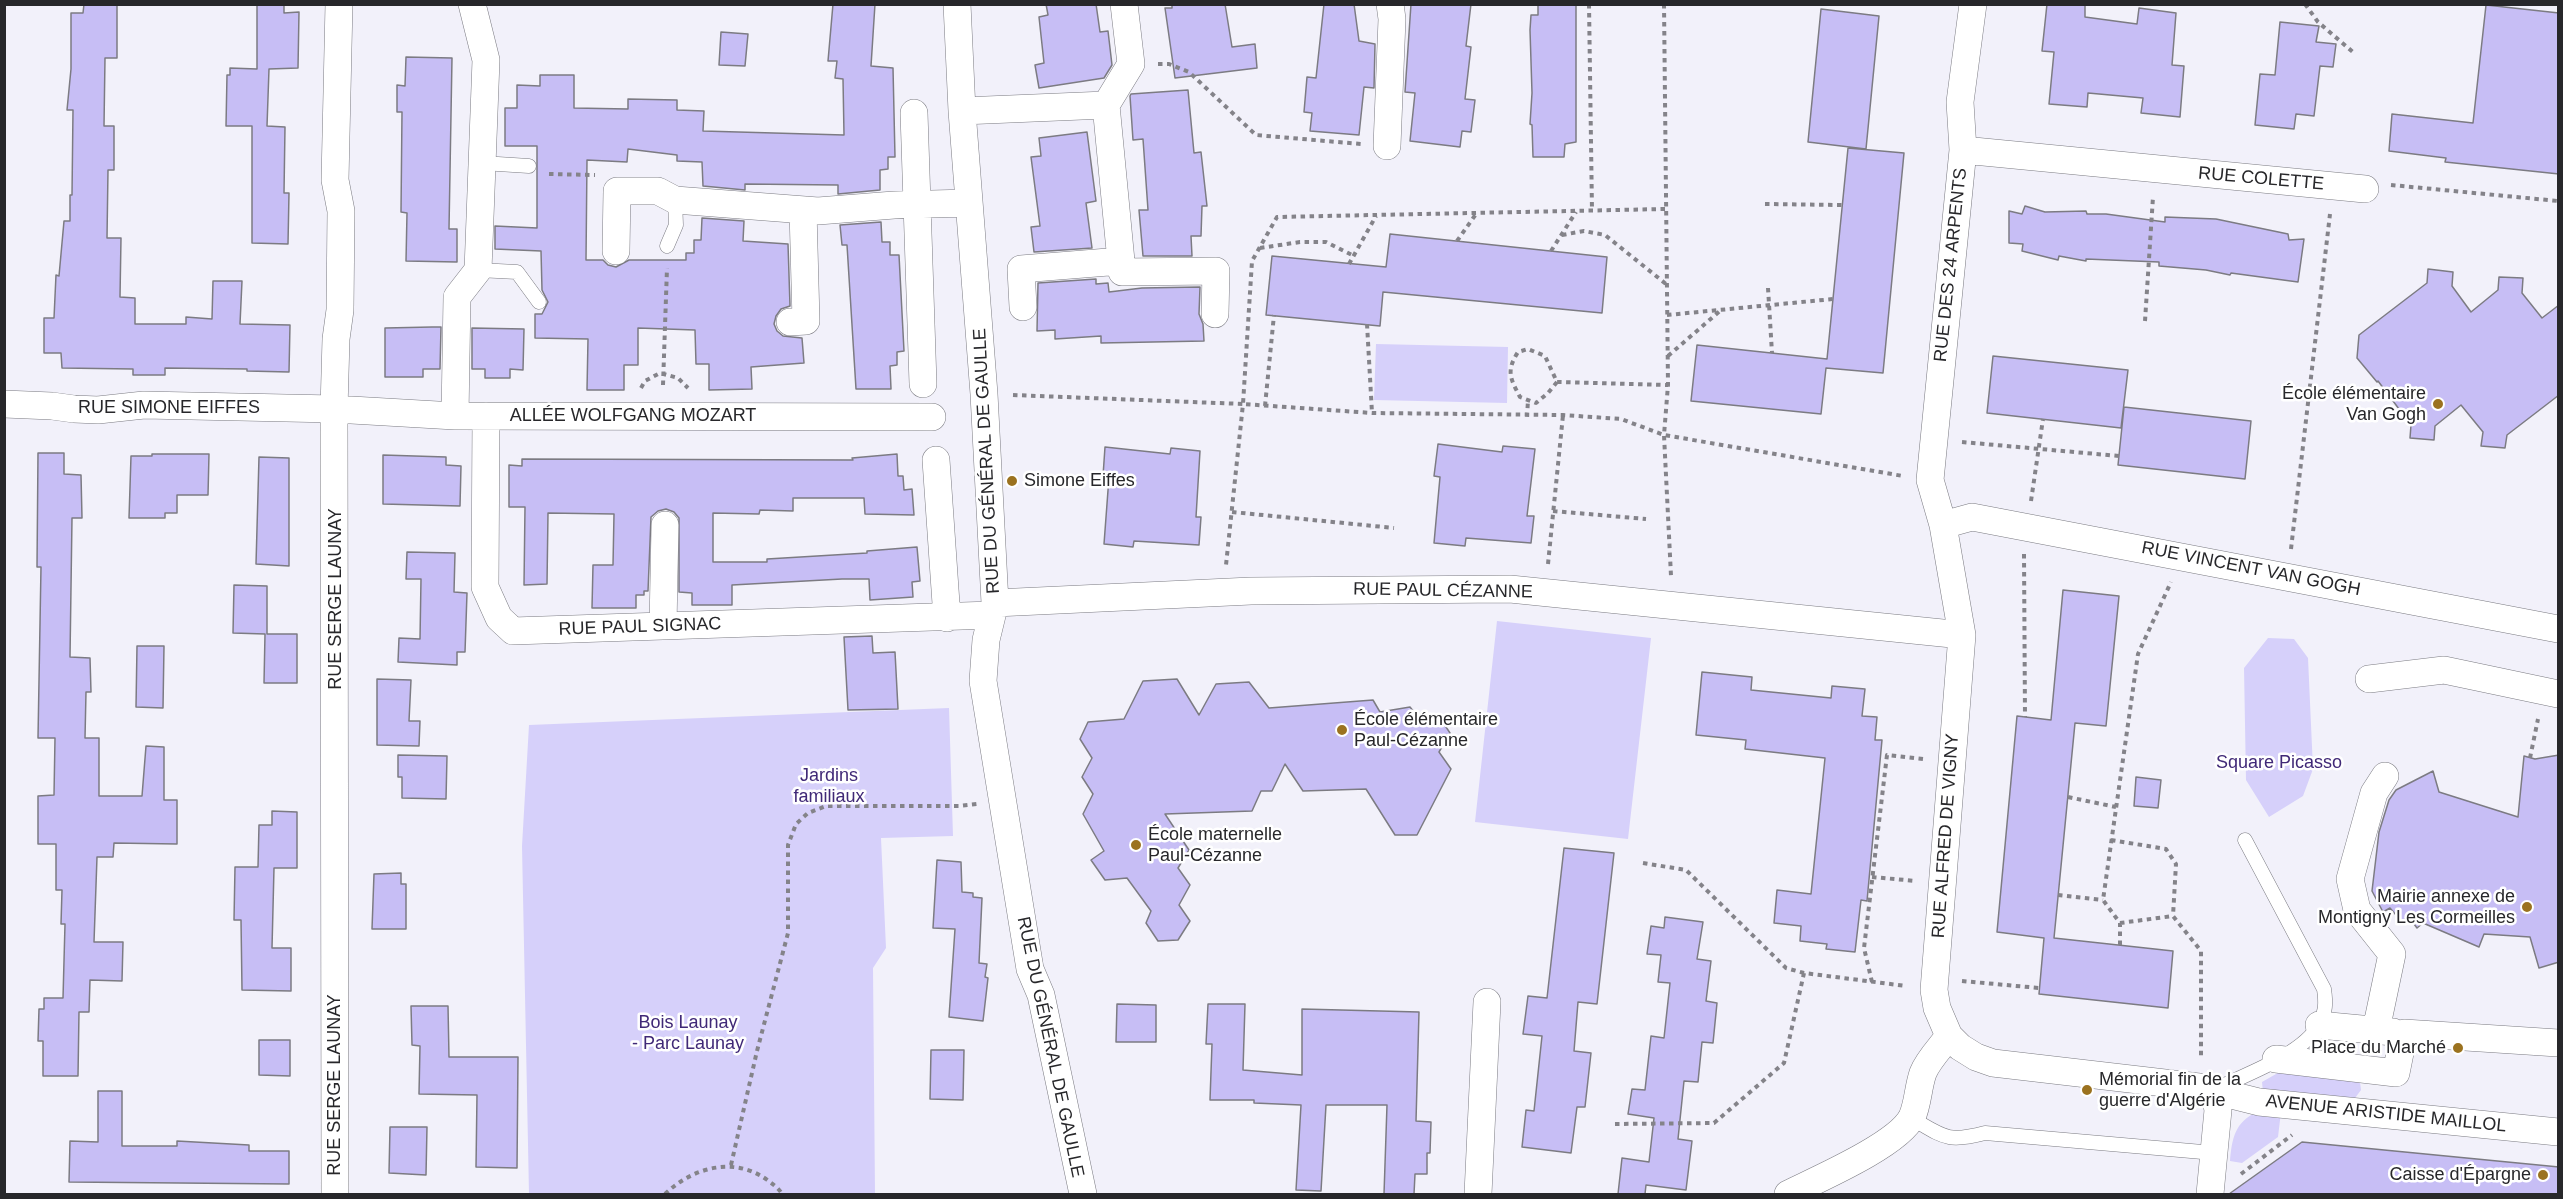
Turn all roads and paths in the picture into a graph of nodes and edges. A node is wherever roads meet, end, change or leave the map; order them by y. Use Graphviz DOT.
graph roads {
  1 [pos="339,4"];
  2 [pos="472,4"];
  3 [pos="957,4"];
  4 [pos="1124,4"];
  5 [pos="1390,4"];
  6 [pos="1589,4"];
  7 [pos="1664,4"];
  8 [pos="1973,4"];
  9 [pos="2305,4"];
  10 [pos="2354,53"];
  11 [pos="1131,64"];
  12 [pos="1107,105"];
  13 [pos="962,111"];
  14 [pos="914,113"];
  15 [pos="1387,146"];
  16 [pos="1963,150"];
  17 [pos="482,163"];
  18 [pos="529,166"];
  19 [pos="2155,169"];
  20 [pos="2334,186"];
  21 [pos="2365,189"];
  22 [pos="617,191"];
  23 [pos="675,200"];
  24 [pos="2559,201"];
  25 [pos="969,203"];
  26 [pos="917,204"];
  27 [pos="1765,204"];
  28 [pos="1842,205"];
  29 [pos="1665,209"];
  30 [pos="802,210"];
  31 [pos="1576,211"];
  32 [pos="1592,211"];
  33 [pos="1477,213"];
  34 [pos="1376,215"];
  35 [pos="1562,235"];
  36 [pos="1457,241"];
  37 [pos="667,246"];
  38 [pos="1259,248"];
  39 [pos="615,251"];
  40 [pos="1551,251"];
  41 [pos="1354,256"];
  42 [pos="1121,261"];
  43 [pos="1349,264"];
  44 [pos="478,270"];
  45 [pos="1666,284"];
  46 [pos="1768,288"];
  47 [pos="1833,299"];
  48 [pos="539,302"];
  49 [pos="1768,305"];
  50 [pos="1023,308"];
  51 [pos="1722,310"];
  52 [pos="1215,314"];
  53 [pos="1274,315"];
  54 [pos="1666,315"];
  55 [pos="2145,321"];
  56 [pos="790,322"];
  57 [pos="1367,324"];
  58 [pos="1772,353"];
  59 [pos="1667,357"];
  60 [pos="664,374"];
  61 [pos="1557,382"];
  62 [pos="923,384"];
  63 [pos="663,385"];
  64 [pos="1668,385"];
  65 [pos="688,389"];
  66 [pos="640,391"];
  67 [pos="984,394"];
  68 [pos="1528,400"];
  69 [pos="4,404"];
  70 [pos="1243,404"];
  71 [pos="1265,406"];
  72 [pos="334,409"];
  73 [pos="1372,413"];
  74 [pos="455,416"];
  75 [pos="486,416"];
  76 [pos="1563,416"];
  77 [pos="933,417"];
  78 [pos="1527,417"];
  79 [pos="2043,419"];
  80 [pos="1664,435"];
  81 [pos="1934,439"];
  82 [pos="2038,449"];
  83 [pos="2119,456"];
  84 [pos="936,460"];
  85 [pos="1906,477"];
  86 [pos="2030,506"];
  87 [pos="1553,511"];
  88 [pos="1232,512"];
  89 [pos="1646,519"];
  90 [pos="665,525"];
  91 [pos="1943,525"];
  92 [pos="1394,528"];
  93 [pos="2024,553"];
  94 [pos="2183,557"];
  95 [pos="2288,576"];
  96 [pos="1223,592"];
  97 [pos="1546,593"];
  98 [pos="1668,605"];
  99 [pos="993,609"];
  100 [pos="947,618"];
  101 [pos="663,626"];
  102 [pos="2559,629"];
  103 [pos="1962,634"];
  104 [pos="2369,679"];
  105 [pos="2551,693"];
  106 [pos="2025,717"];
  107 [pos="2530,758"];
  108 [pos="1951,762"];
  109 [pos="2385,776"];
  110 [pos="2068,797"];
  111 [pos="1002,800"];
  112 [pos="2116,807"];
  113 [pos="2111,840"];
  114 [pos="2245,840"];
  115 [pos="1642,863"];
  116 [pos="1872,877"];
  117 [pos="1942,883"];
  118 [pos="2058,895"];
  119 [pos="2103,900"];
  120 [pos="2173,916"];
  121 [pos="2120,923"];
  122 [pos="2120,945"];
  123 [pos="1804,973"];
  124 [pos="1872,982"];
  125 [pos="1934,984"];
  126 [pos="2039,988"];
  127 [pos="1487,1002"];
  128 [pos="2319,1025"];
  129 [pos="2376,1030"];
  130 [pos="2404,1033"];
  131 [pos="1949,1036"];
  132 [pos="2559,1043"];
  133 [pos="2276,1059"];
  134 [pos="2201,1062"];
  135 [pos="2214,1090"];
  136 [pos="1911,1118"];
  137 [pos="1615,1124"];
  138 [pos="2559,1132"];
  139 [pos="2214,1153"];
  140 [pos="730,1165"];
  141 [pos="335,1194"];
  142 [pos="665,1194"];
  143 [pos="782,1194"];
  144 [pos="1083,1194"];
  145 [pos="1478,1194"];
  146 [pos="1788,1194"];
  147 [pos="2210,1194"];
  1 -- 72 [label="street, RUE SERGE LAUNAY"];
  2 -- 17 [label="street"];
  3 -- 13 [label="street, RUE DU GÉNÉRAL DE GAULLE"];
  4 -- 11 [label="street"];
  5 -- 15 [label="street"];
  6 -- 32 [label="path"];
  7 -- 29 [label="path"];
  8 -- 16 [label="street, RUE DES 24 ARPENTS"];
  9 -- 10 [label="path"];
  11 -- 12 [label="street"];
  11 -- 15 [label="path"];
  12 -- 13 [label="street"];
  12 -- 42 [label="street"];
  13 -- 25 [label="street, RUE DU GÉNÉRAL DE GAULLE"];
  14 -- 26 [label="street"];
  16 -- 19 [label="street, RUE COLETTE"];
  16 -- 81 [label="street, RUE DES 24 ARPENTS"];
  17 -- 18 [label="lane"];
  17 -- 44 [label="street"];
  18 -- 22 [label="path"];
  19 -- 20 [label="street, RUE COLETTE"];
  19 -- 55 [label="path"];
  20 -- 21 [label="street, RUE COLETTE"];
  20 -- 95 [label="path"];
  21 -- 24 [label="path"];
  22 -- 23 [label="street"];
  22 -- 39 [label="street"];
  23 -- 30 [label="street"];
  23 -- 37 [label="lane"];
  25 -- 26 [label="street"];
  25 -- 67 [label="street, RUE DU GÉNÉRAL DE GAULLE"];
  26 -- 30 [label="street"];
  26 -- 62 [label="street"];
  27 -- 28 [label="path"];
  29 -- 32 [label="path"];
  29 -- 45 [label="path"];
  30 -- 56 [label="street"];
  31 -- 32 [label="path"];
  31 -- 33 [label="path"];
  31 -- 35 [label="path"];
  33 -- 34 [label="path"];
  33 -- 36 [label="path"];
  34 -- 38 [label="path"];
  34 -- 41 [label="path"];
  35 -- 40 [label="path"];
  35 -- 45 [label="path"];
  37 -- 60 [label="path"];
  38 -- 41 [label="path"];
  38 -- 70 [label="path"];
  41 -- 43 [label="path"];
  42 -- 50 [label="street"];
  42 -- 52 [label="street"];
  44 -- 48 [label="lane"];
  44 -- 74 [label="street"];
  45 -- 54 [label="path"];
  46 -- 49 [label="path"];
  47 -- 49 [label="path"];
  49 -- 51 [label="path"];
  49 -- 58 [label="path"];
  51 -- 54 [label="path"];
  51 -- 59 [label="path"];
  53 -- 71 [label="path"];
  54 -- 59 [label="path"];
  57 -- 73 [label="path"];
  59 -- 64 [label="path"];
  60 -- 63 [label="path"];
  60 -- 65 [label="path"];
  60 -- 66 [label="path"];
  61 -- 64 [label="path"];
  61 -- 68 [label="path"];
  61 -- 68 [label="path"];
  64 -- 80 [label="path"];
  67 -- 70 [label="path"];
  67 -- 99 [label="street, RUE DU GÉNÉRAL DE GAULLE"];
  68 -- 78 [label="path"];
  69 -- 72 [label="street, RUE SIMONE EIFFES"];
  70 -- 71 [label="path"];
  70 -- 88 [label="path"];
  71 -- 73 [label="path"];
  72 -- 74 [label="street, ALLÉE WOLFGANG MOZART"];
  72 -- 141 [label="street, RUE SERGE LAUNAY"];
  73 -- 78 [label="path"];
  74 -- 75 [label="street, ALLÉE WOLFGANG MOZART"];
  75 -- 77 [label="street, ALLÉE WOLFGANG MOZART"];
  75 -- 101 [label="street, RUE PAUL SIGNAC"];
  76 -- 78 [label="path"];
  76 -- 80 [label="path"];
  76 -- 87 [label="path"];
  79 -- 82 [label="path"];
  80 -- 85 [label="path"];
  80 -- 98 [label="path"];
  81 -- 82 [label="path"];
  81 -- 91 [label="street, RUE DES 24 ARPENTS"];
  82 -- 83 [label="path"];
  82 -- 86 [label="path"];
  84 -- 100 [label="street"];
  87 -- 89 [label="path"];
  87 -- 97 [label="path"];
  88 -- 92 [label="path"];
  88 -- 96 [label="path"];
  90 -- 101 [label="street"];
  91 -- 94 [label="street, RUE VINCENT VAN GOGH"];
  91 -- 103 [label="street, RUE ALFRED DE VIGNY"];
  93 -- 106 [label="path"];
  94 -- 95 [label="street, RUE VINCENT VAN GOGH"];
  94 -- 112 [label="path"];
  95 -- 102 [label="street, RUE VINCENT VAN GOGH"];
  96 -- 97 [label="street, RUE PAUL CÉZANNE"];
  96 -- 99 [label="street, RUE PAUL CÉZANNE"];
  97 -- 98 [label="street, RUE PAUL CÉZANNE"];
  98 -- 103 [label="street, RUE PAUL CÉZANNE"];
  99 -- 100 [label="street, RUE PAUL SIGNAC"];
  99 -- 111 [label="street, RUE DU GÉNÉRAL DE GAULLE"];
  100 -- 101 [label="street, RUE PAUL SIGNAC"];
  103 -- 108 [label="street, RUE ALFRED DE VIGNY"];
  104 -- 105 [label="street"];
  105 -- 107 [label="path"];
  108 -- 116 [label="path"];
  108 -- 117 [label="street, RUE ALFRED DE VIGNY"];
  109 -- 129 [label="street"];
  110 -- 112 [label="path"];
  111 -- 140 [label="path"];
  111 -- 144 [label="street, RUE DU GÉNÉRAL DE GAULLE"];
  112 -- 113 [label="path"];
  113 -- 119 [label="path"];
  113 -- 120 [label="path"];
  114 -- 128 [label="lane"];
  115 -- 123 [label="path"];
  116 -- 117 [label="path"];
  116 -- 124 [label="path"];
  117 -- 125 [label="street, RUE ALFRED DE VIGNY"];
  118 -- 119 [label="path"];
  119 -- 121 [label="path"];
  120 -- 121 [label="path"];
  120 -- 134 [label="path"];
  121 -- 122 [label="path"];
  123 -- 124 [label="path"];
  123 -- 137 [label="path"];
  124 -- 125 [label="path"];
  125 -- 126 [label="path"];
  125 -- 131 [label="street, RUE ALFRED DE VIGNY"];
  127 -- 145 [label="street"];
  128 -- 129 [label="street"];
  128 -- 133 [label="lane"];
  129 -- 130 [label="street"];
  130 -- 132 [label="street"];
  130 -- 133 [label="street"];
  131 -- 135 [label="street, AVENUE ARISTIDE MAILLOL"];
  131 -- 136 [label="street"];
  133 -- 135 [label="lane"];
  135 -- 138 [label="street, AVENUE ARISTIDE MAILLOL"];
  135 -- 139 [label="street"];
  136 -- 139 [label="lane"];
  136 -- 146 [label="street"];
  139 -- 147 [label="street"];
  140 -- 142 [label="path"];
  140 -- 143 [label="path"];
}
